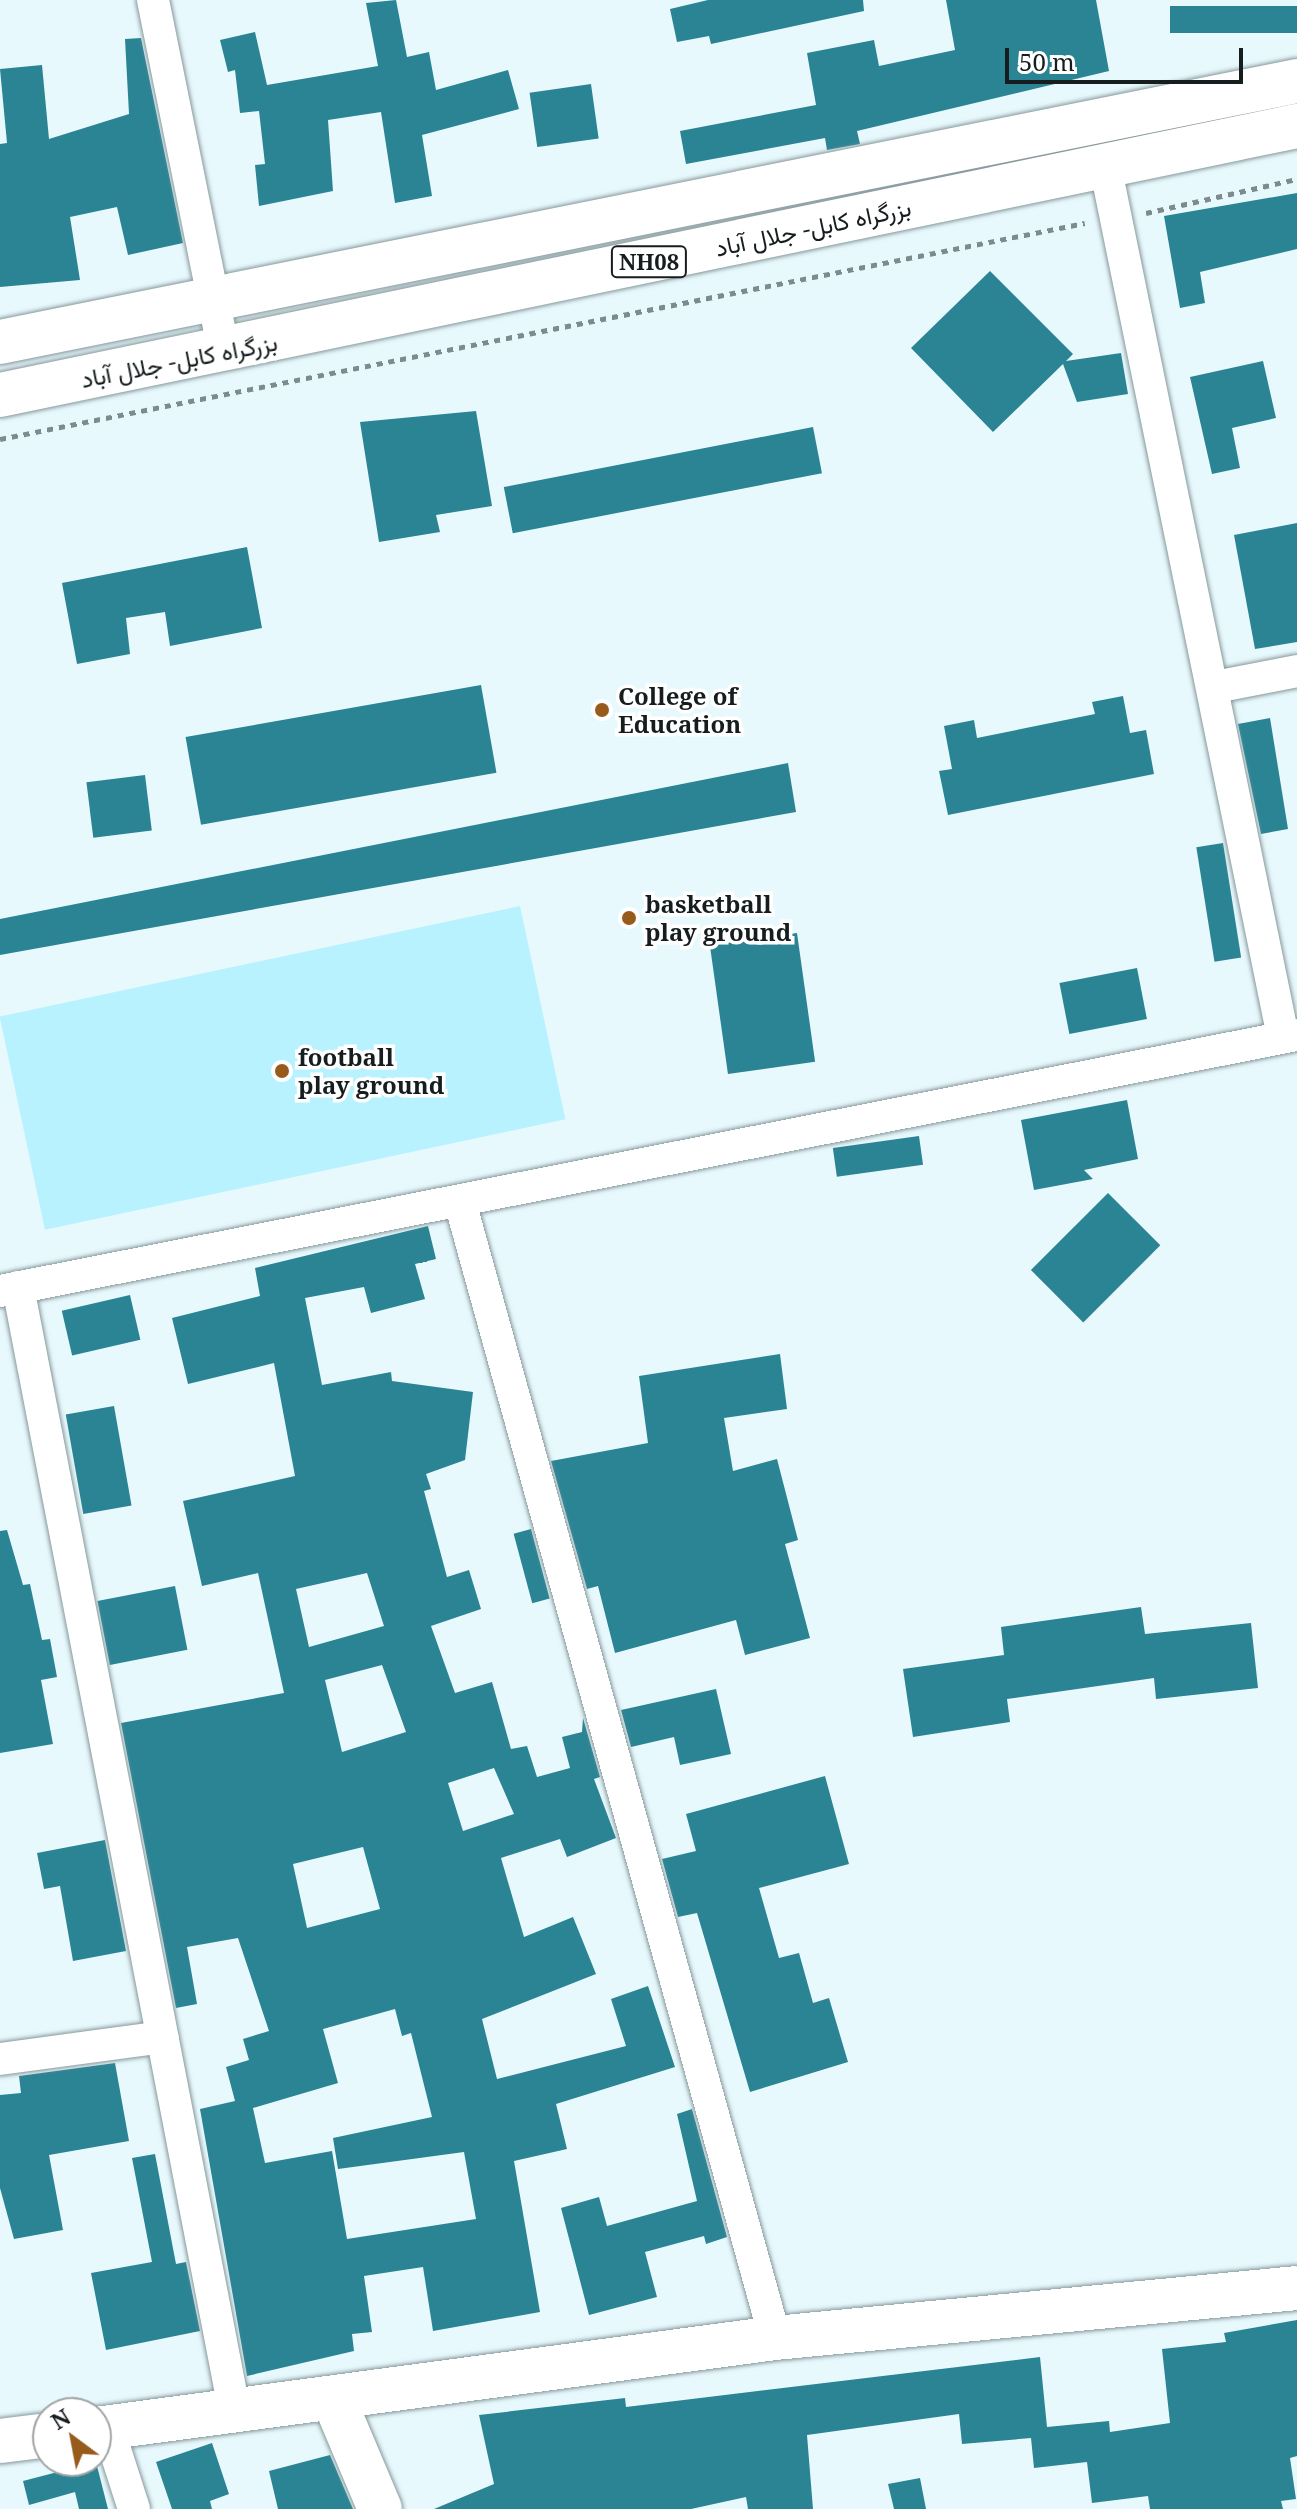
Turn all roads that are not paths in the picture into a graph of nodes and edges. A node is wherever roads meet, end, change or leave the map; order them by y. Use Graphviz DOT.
graph roads {
  1 [pos="153,0"];
  2 [pos="1297,81"];
  3 [pos="1297,126"];
  4 [pos="1105,165"];
  5 [pos="214,300"];
  6 [pos="0,342"];
  7 [pos="224,352"];
  8 [pos="0,395"];
  9 [pos="1297,671"];
  10 [pos="1215,687"];
  11 [pos="1290,1036"];
  12 [pos="460,1202"];
  13 [pos="9,1289"];
  14 [pos="163,2037"];
  15 [pos="0,2059"];
  16 [pos="1297,2288"];
  17 [pos="775,2338"];
  18 [pos="334,2400"];
  19 [pos="235,2414"];
  20 [pos="112,2427"];
  21 [pos="32,2437"];
  22 [pos="0,2441"];
  23 [pos="112,2453"];
  24 [pos="134,2509"];
  25 [pos="380,2509"];
  1 -- 5 [label="street"];
  2 -- 5 [label="main road, بزرگراه کابل- جلال آباد / NH08"];
  3 -- 4 [label="main road, بزرگراه کابل- جلال آباد / NH08"];
  4 -- 7 [label="main road, بزرگراه کابل- جلال آباد / NH08"];
  4 -- 10 [label="street"];
  5 -- 6 [label="main road, بزرگراه کابل- جلال آباد / NH08"];
  5 -- 7 [label="street"];
  7 -- 8 [label="main road, بزرگراه کابل- جلال آباد / NH08"];
  9 -- 10 [label="street"];
  10 -- 11 [label="street"];
  11 -- 12 [label="street"];
  12 -- 13 [label="street"];
  12 -- 17 [label="street"];
  13 -- 14 [label="street"];
  14 -- 15 [label="street"];
  14 -- 19 [label="street"];
  16 -- 17 [label="main road"];
  17 -- 18 [label="main road"];
  18 -- 19 [label="main road"];
  18 -- 25 [label="main road"];
  19 -- 20 [label="main road"];
  21 -- 22 [label="main road"];
  23 -- 24 [label="street"];
}
